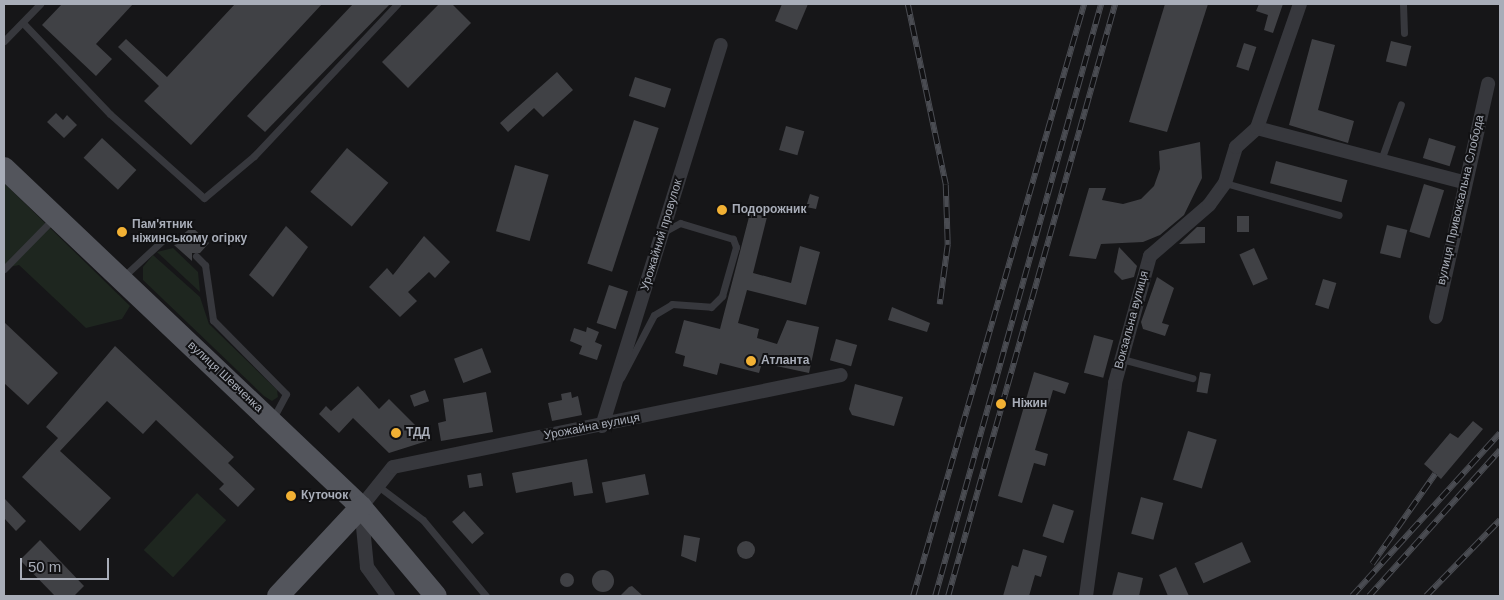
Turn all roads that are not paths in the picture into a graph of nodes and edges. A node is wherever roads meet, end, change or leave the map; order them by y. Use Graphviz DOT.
graph roads {
  1 [pos="40,4"];
  2 [pos="397,4"];
  3 [pos="1300,4"];
  4 [pos="1403,4"];
  5 [pos="23,23"];
  6 [pos="1404,33"];
  7 [pos="4,41"];
  8 [pos="721,45"];
  9 [pos="1488,84"];
  10 [pos="1401,104"];
  11 [pos="1257,128"];
  12 [pos="1380,160"];
  13 [pos="4,170"];
  14 [pos="1463,182"];
  15 [pos="1225,183"];
  16 [pos="1338,215"];
  17 [pos="55,217"];
  18 [pos="178,239"];
  19 [pos="660,240"];
  20 [pos="196,256"];
  21 [pos="4,268"];
  22 [pos="121,280"];
  23 [pos="1436,317"];
  24 [pos="1122,359"];
  25 [pos="841,375"];
  26 [pos="1192,378"];
  27 [pos="616,384"];
  28 [pos="272,421"];
  29 [pos="602,426"];
  30 [pos="378,486"];
  31 [pos="361,507"];
  32 [pos="278,596"];
  33 [pos="388,596"];
  34 [pos="436,596"];
  35 [pos="486,596"];
  36 [pos="1086,596"];
  1 -- 5 [label="lane"];
  2 -- 5 [label="lane"];
  3 -- 11 [label="street, Вокзальна вулиця"];
  4 -- 6 [label="lane"];
  5 -- 7 [label="lane"];
  8 -- 19 [label="street, Урожайний провулок"];
  9 -- 14 [label="street, вулиця Привокзальна Слобода"];
  10 -- 12 [label="lane"];
  11 -- 12 [label="street"];
  11 -- 15 [label="street, Вокзальна вулиця"];
  12 -- 14 [label="street"];
  13 -- 17 [label="main road, вулиця Шевченка"];
  14 -- 23 [label="street, вулиця Привокзальна Слобода"];
  15 -- 16 [label="lane"];
  15 -- 24 [label="street, Вокзальна вулиця"];
  17 -- 21 [label="lane"];
  17 -- 22 [label="main road, вулиця Шевченка"];
  18 -- 22 [label="lane"];
  19 -- 27 [label="street, Урожайний провулок"];
  19 -- 27 [label="lane"];
  20 -- 28 [label="lane"];
  22 -- 28 [label="main road, вулиця Шевченка"];
  24 -- 26 [label="lane"];
  24 -- 36 [label="street, Вокзальна вулиця"];
  25 -- 29 [label="street, Урожайна вулиця"];
  27 -- 29 [label="street, Урожайний провулок"];
  28 -- 31 [label="main road, вулиця Шевченка"];
  29 -- 30 [label="street, Урожайна вулиця"];
  30 -- 31 [label="street, Урожайна вулиця"];
  30 -- 35 [label="lane"];
  31 -- 32 [label="main road"];
  31 -- 33 [label="street"];
  31 -- 34 [label="main road, вулиця Шевченка"];
}
